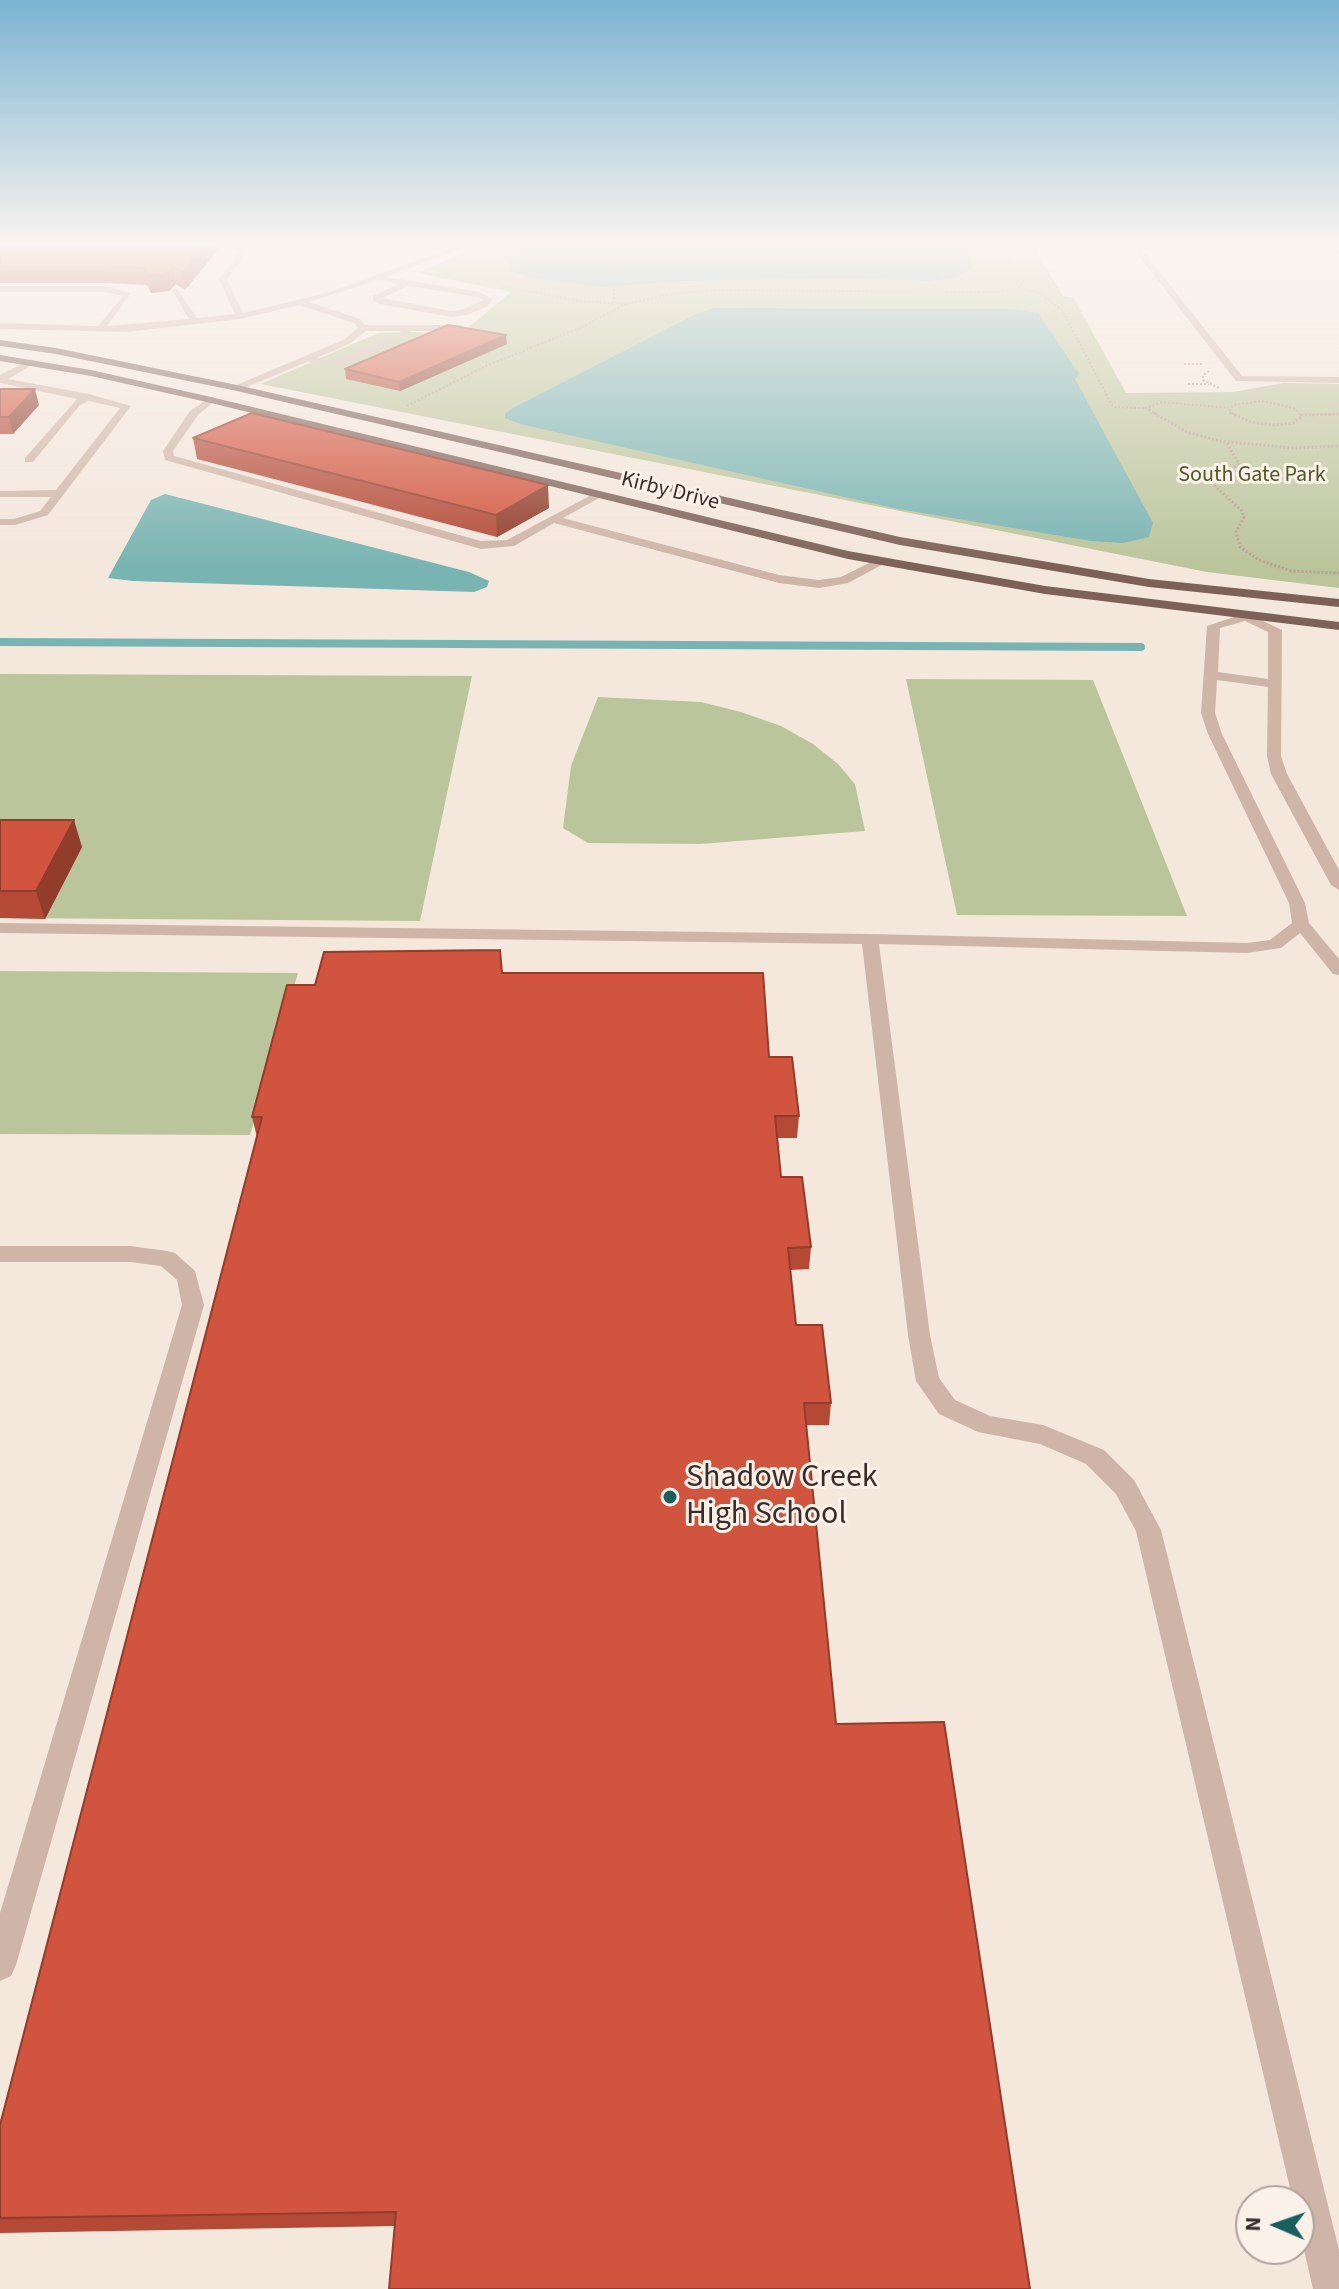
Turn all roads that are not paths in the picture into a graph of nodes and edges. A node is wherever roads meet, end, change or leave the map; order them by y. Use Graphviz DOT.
graph roads {
  1 [pos="50,354"];
  2 [pos="70,354"];
  3 [pos="318,354"];
  4 [pos="361,354"];
  5 [pos="1219,354"];
  6 [pos="0,358"];
  7 [pos="306,359"];
  8 [pos="31,362"];
  9 [pos="0,380"];
  10 [pos="1339,380"];
  11 [pos="140,384"];
  12 [pos="237,388"];
  13 [pos="89,397"];
  14 [pos="104,399"];
  15 [pos="211,400"];
  16 [pos="29,460"];
  17 [pos="60,493"];
  18 [pos="0,494"];
  19 [pos="597,495"];
  20 [pos="552,519"];
  21 [pos="0,522"];
  22 [pos="883,561"];
  23 [pos="1247,593"];
  24 [pos="1339,603"];
  25 [pos="1246,617"];
  26 [pos="1339,626"];
  27 [pos="1210,675"];
  28 [pos="1275,684"];
  29 [pos="1339,885"];
  30 [pos="1301,924"];
  31 [pos="0,928"];
  32 [pos="870,939"];
  33 [pos="1339,970"];
  34 [pos="0,1254"];
  35 [pos="0,1965"];
  36 [pos="1331,2289"];
  1 -- 8 [label="main road"];
  2 -- 12 [label="main road, Kirby Drive"];
  3 -- 7 [label="street"];
  4 -- 7 [label="street"];
  5 -- 10 [label="street"];
  6 -- 8 [label="main road, Kirby Drive"];
  7 -- 12 [label="street"];
  8 -- 9 [label="street"];
  8 -- 11 [label="main road, Kirby Drive"];
  9 -- 13 [label="street"];
  11 -- 14 [label="street"];
  11 -- 15 [label="main road, Kirby Drive"];
  12 -- 15 [label="main road"];
  12 -- 23 [label="main road, Kirby Drive"];
  13 -- 14 [label="street"];
  13 -- 16 [label="street"];
  14 -- 17 [label="street"];
  15 -- 19 [label="main road, Kirby Drive"];
  15 -- 20 [label="street"];
  17 -- 18 [label="street"];
  17 -- 21 [label="street"];
  19 -- 20 [label="street"];
  19 -- 22 [label="main road, Kirby Drive"];
  20 -- 22 [label="street"];
  22 -- 25 [label="main road, Kirby Drive"];
  23 -- 24 [label="main road, Kirby Drive"];
  23 -- 25 [label="main road"];
  25 -- 26 [label="main road, Kirby Drive"];
  25 -- 27 [label="street"];
  25 -- 28 [label="street"];
  27 -- 28 [label="street"];
  27 -- 30 [label="street"];
  28 -- 29 [label="street"];
  30 -- 32 [label="street"];
  30 -- 33 [label="street"];
  31 -- 32 [label="street"];
  32 -- 36 [label="street"];
  34 -- 35 [label="street"];
}
